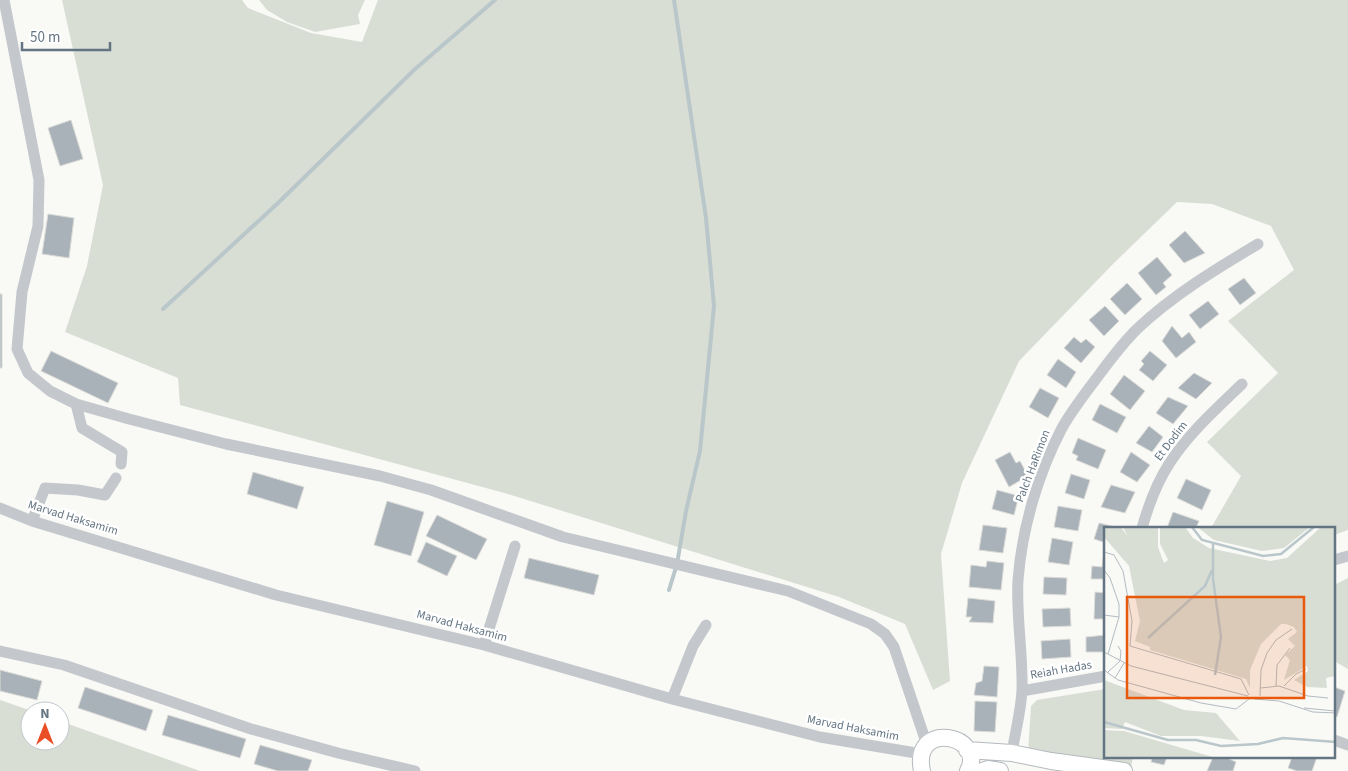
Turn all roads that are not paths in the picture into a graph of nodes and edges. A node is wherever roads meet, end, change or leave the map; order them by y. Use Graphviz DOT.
graph roads {
  1 [pos="4,0"];
  2 [pos="1258,244"];
  3 [pos="1242,384"];
  4 [pos="76,404"];
  5 [pos="121,464"];
  6 [pos="116,478"];
  7 [pos="0,508"];
  8 [pos="32,521"];
  9 [pos="1142,527"];
  10 [pos="515,546"];
  11 [pos="706,625"];
  12 [pos="484,645"];
  13 [pos="0,651"];
  14 [pos="1104,676"];
  15 [pos="1022,691"];
  16 [pos="672,699"];
  17 [pos="1336,741"];
  18 [pos="1348,745"];
  19 [pos="924,750"];
  20 [pos="967,750"];
  21 [pos="1012,753"];
  22 [pos="415,771"];
  23 [pos="922,771"];
  24 [pos="968,771"];
  25 [pos="982,771"];
  26 [pos="1000,771"];
  27 [pos="1124,771"];
  1 -- 4 [label="street"];
  2 -- 15 [label="street, Palch HaRimon"];
  3 -- 9 [label="street, Et Dodim"];
  4 -- 5 [label="street"];
  4 -- 19 [label="street"];
  6 -- 8 [label="street"];
  7 -- 8 [label="street, Marvad Haksamim"];
  8 -- 12 [label="street, Marvad Haksamim"];
  10 -- 12 [label="street"];
  11 -- 16 [label="street"];
  12 -- 16 [label="street, Marvad Haksamim"];
  13 -- 22 [label="street"];
  14 -- 15 [label="street, Reiah Hadas"];
  15 -- 21 [label="street, Palch HaRimon"];
  16 -- 19 [label="street, Marvad Haksamim"];
  17 -- 18 [label="street"];
  19 -- 20 [label="street"];
  19 -- 23 [label="street"];
  20 -- 21 [label="street"];
  20 -- 24 [label="street"];
  21 -- 27 [label="street"];
  25 -- 26 [label="street"];
}
